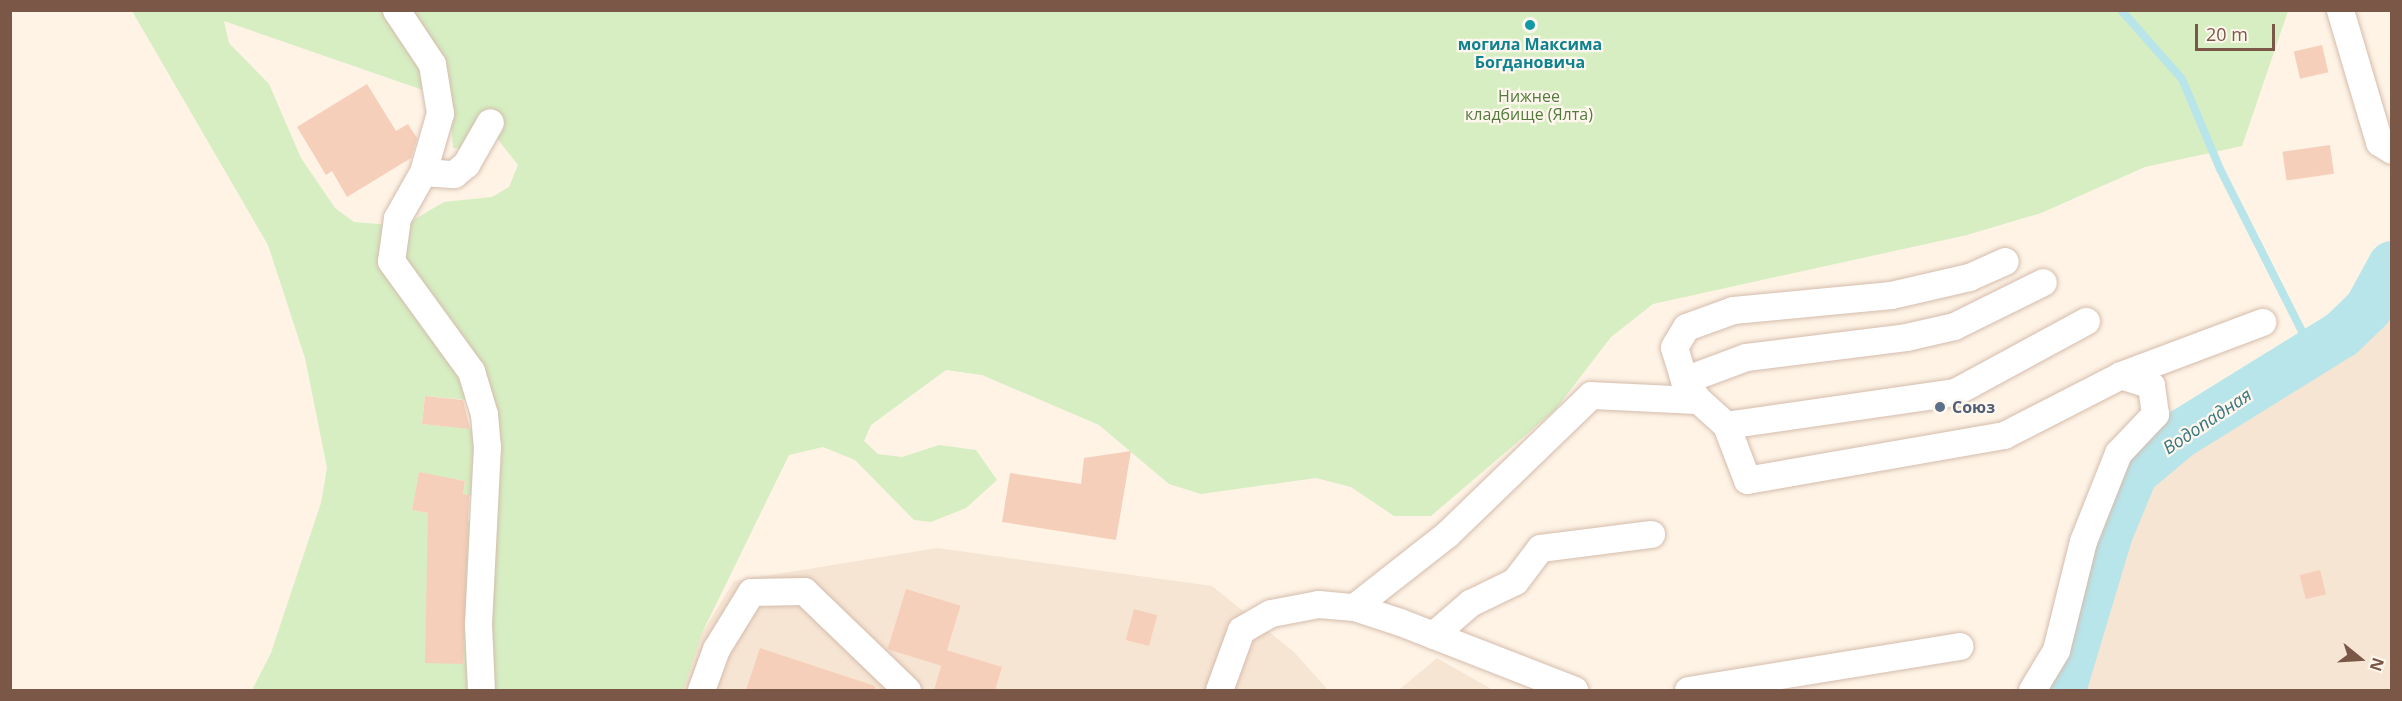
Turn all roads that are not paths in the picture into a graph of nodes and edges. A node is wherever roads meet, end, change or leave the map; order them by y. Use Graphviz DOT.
graph roads {
  1 [pos="396,10"];
  2 [pos="2340,10"];
  3 [pos="490,122"];
  4 [pos="2389,149"];
  5 [pos="423,172"];
  6 [pos="2005,261"];
  7 [pos="2043,282"];
  8 [pos="2086,321"];
  9 [pos="2262,322"];
  10 [pos="2121,375"];
  11 [pos="1691,390"];
  12 [pos="1726,425"];
  13 [pos="1651,534"];
  14 [pos="1354,607"];
  15 [pos="1433,635"];
  16 [pos="1959,646"];
  17 [pos="481,690"];
  18 [pos="701,690"];
  19 [pos="906,690"];
  20 [pos="1219,690"];
  21 [pos="1574,690"];
  22 [pos="1688,690"];
  23 [pos="2032,690"];
  1 -- 5 [label="street"];
  2 -- 4 [label="street"];
  3 -- 5 [label="street"];
  5 -- 17 [label="street"];
  6 -- 11 [label="street"];
  7 -- 11 [label="street"];
  8 -- 12 [label="street"];
  9 -- 10 [label="street"];
  10 -- 12 [label="street"];
  10 -- 23 [label="street"];
  11 -- 12 [label="street"];
  11 -- 14 [label="street"];
  13 -- 15 [label="street"];
  14 -- 15 [label="street"];
  14 -- 20 [label="street"];
  15 -- 21 [label="street"];
  16 -- 22 [label="street"];
  18 -- 19 [label="street"];
}
